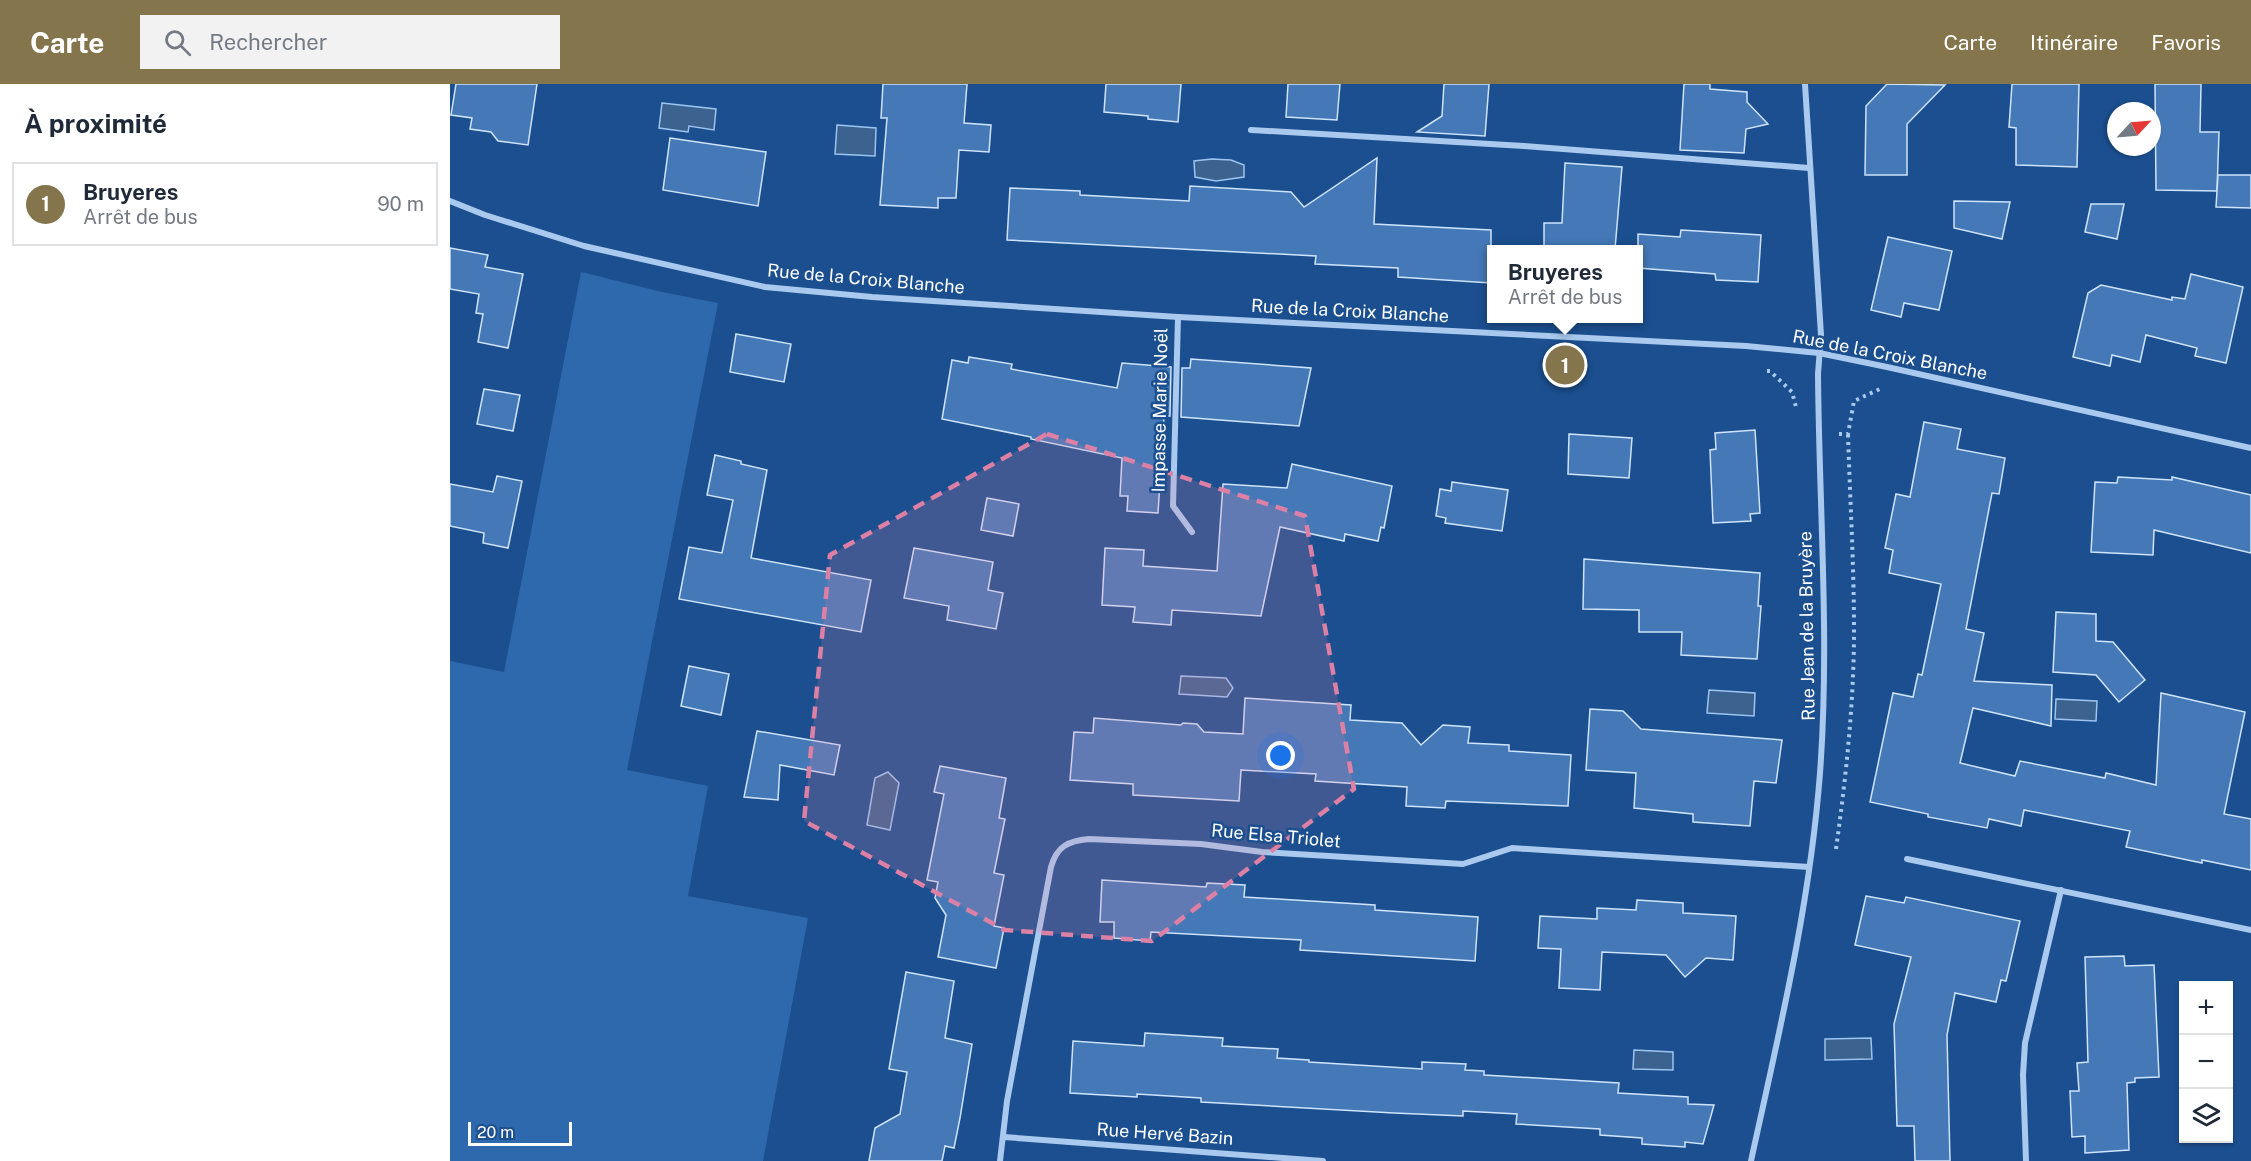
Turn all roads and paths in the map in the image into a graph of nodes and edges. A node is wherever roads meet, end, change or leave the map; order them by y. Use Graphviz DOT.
graph roads {
  1 [pos="1805,84"];
  2 [pos="1251,130"];
  3 [pos="1809,168"];
  4 [pos="450,201"];
  5 [pos="1178,317"];
  6 [pos="1819,353"];
  7 [pos="1759,370"];
  8 [pos="1891,390"];
  9 [pos="1797,414"];
  10 [pos="1818,435"];
  11 [pos="2251,448"];
  12 [pos="1192,532"];
  13 [pos="1907,860"];
  14 [pos="1809,867"];
  15 [pos="2061,890"];
  16 [pos="2251,930"];
  17 [pos="1004,1137"];
  18 [pos="1000,1161"];
  19 [pos="1323,1161"];
  20 [pos="1750,1161"];
  21 [pos="2026,1161"];
  1 -- 3 [label="street, Rue Jean de la Bruyère"];
  2 -- 3 [label="street"];
  3 -- 6 [label="street, Rue Jean de la Bruyère"];
  4 -- 5 [label="street, Rue de la Croix Blanche"];
  5 -- 6 [label="street, Rue de la Croix Blanche"];
  5 -- 12 [label="street, Impasse Marie Noël"];
  6 -- 10 [label="street, Rue Jean de la Bruyère"];
  6 -- 11 [label="street, Rue de la Croix Blanche"];
  7 -- 9 [label="path"];
  8 -- 10 [label="path"];
  10 -- 14 [label="street, Rue Jean de la Bruyère"];
  13 -- 15 [label="street"];
  14 -- 17 [label="street, Rue Elsa Triolet"];
  14 -- 20 [label="street, Rue Jean de la Bruyère"];
  15 -- 16 [label="street"];
  15 -- 21 [label="street"];
  17 -- 18 [label="street, Rue Elsa Triolet"];
  17 -- 19 [label="street, Rue Hervé Bazin"];
}
